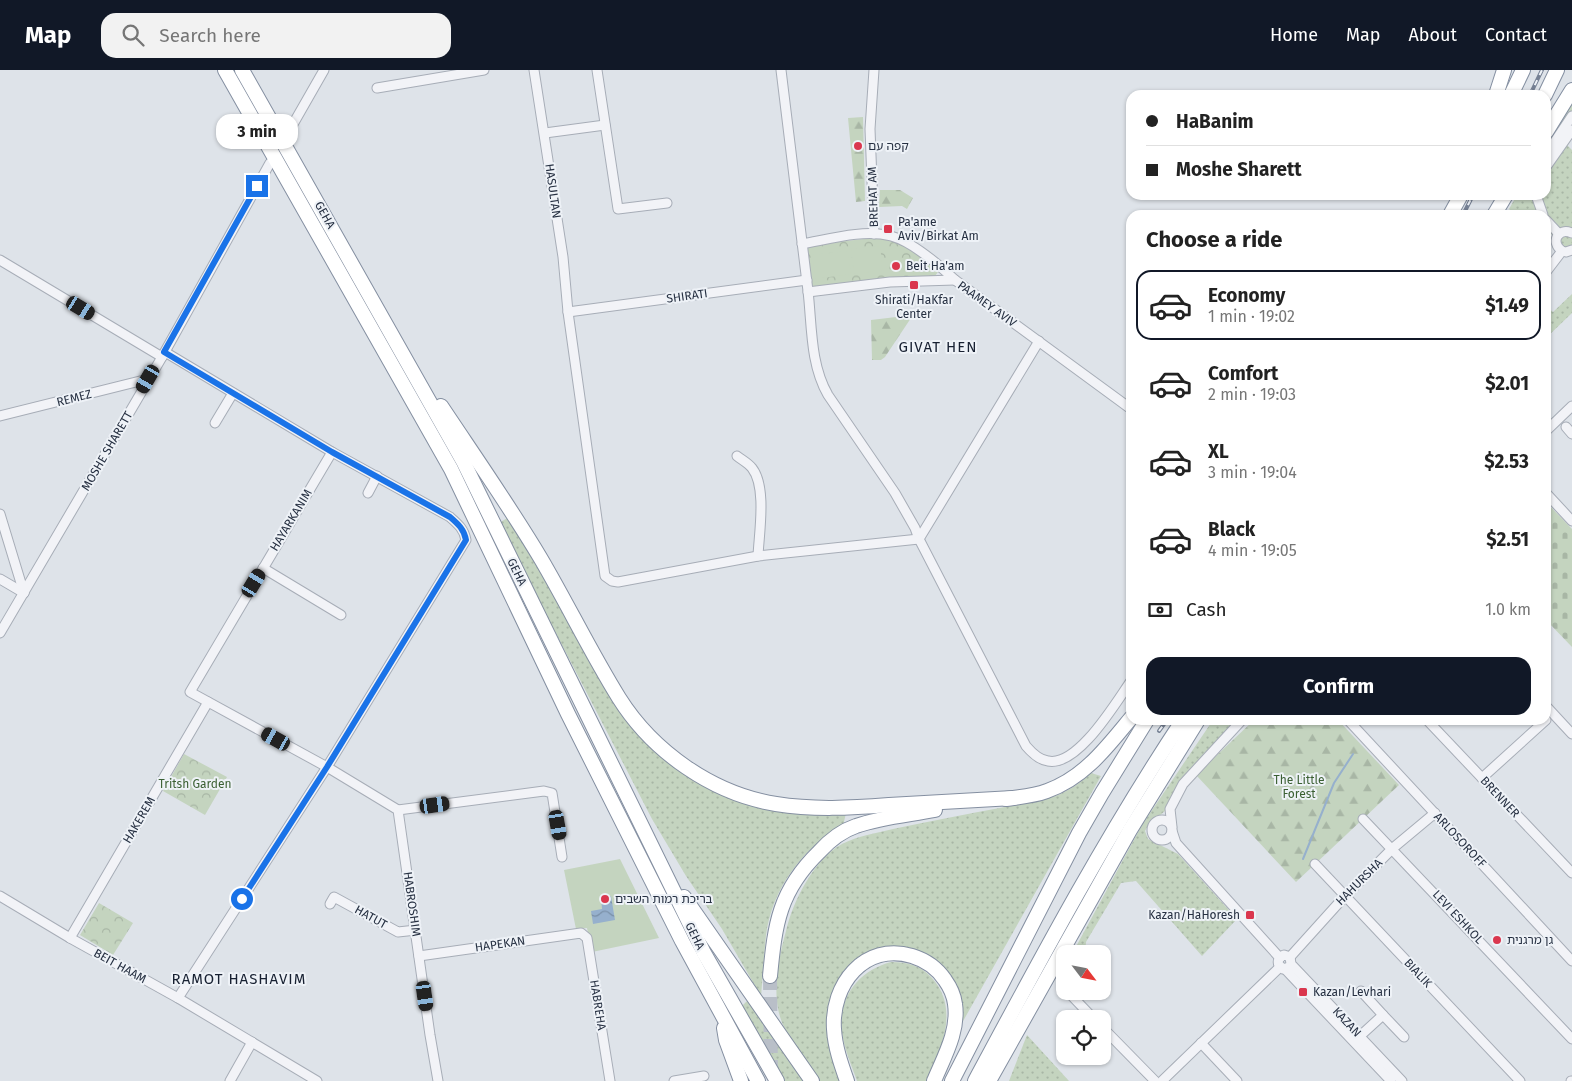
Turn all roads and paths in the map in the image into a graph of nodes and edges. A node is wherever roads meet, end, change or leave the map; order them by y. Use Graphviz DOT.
graph roads {
  1 [pos="225,70"];
  2 [pos="242,70"];
  3 [pos="324,70"];
  4 [pos="484,70"];
  5 [pos="534,70"];
  6 [pos="597,70"];
  7 [pos="781,70"];
  8 [pos="874,70"];
  9 [pos="1504,70"];
  10 [pos="1523,70"];
  11 [pos="1558,70"];
  12 [pos="377,88"];
  13 [pos="1498,90"];
  14 [pos="1513,90"];
  15 [pos="1548,90"];
  16 [pos="1572,90"];
  17 [pos="1572,116"];
  18 [pos="1551,124"];
  19 [pos="605,125"];
  20 [pos="1572,130"];
  21 [pos="288,133"];
  22 [pos="545,133"];
  23 [pos="1551,148"];
  24 [pos="1551,160"];
  25 [pos="270,164"];
  26 [pos="667,203"];
  27 [pos="1551,225"];
  28 [pos="1572,231"];
  29 [pos="874,234"];
  30 [pos="1559,234"];
  31 [pos="802,244"];
  32 [pos="1572,250"];
  33 [pos="1562,251"];
  34 [pos="0,260"];
  35 [pos="1551,265"];
  36 [pos="807,280"];
  37 [pos="955,280"];
  38 [pos="808,292"];
  39 [pos="568,312"];
  40 [pos="384,321"];
  41 [pos="1038,341"];
  42 [pos="163,354"];
  43 [pos="148,379"];
  44 [pos="233,393"];
  45 [pos="1126,405"];
  46 [pos="1572,406"];
  47 [pos="0,416"];
  48 [pos="215,423"];
  49 [pos="1551,426"];
  50 [pos="332,452"];
  51 [pos="737,456"];
  52 [pos="377,476"];
  53 [pos="368,493"];
  54 [pos="1551,498"];
  55 [pos="0,514"];
  56 [pos="1571,516"];
  57 [pos="919,539"];
  58 [pos="758,556"];
  59 [pos="263,568"];
  60 [pos="0,579"];
  61 [pos="24,593"];
  62 [pos="341,615"];
  63 [pos="0,633"];
  64 [pos="1126,688"];
  65 [pos="208,702"];
  66 [pos="1551,719"];
  67 [pos="1126,724"];
  68 [pos="1144,725"];
  69 [pos="1180,725"];
  70 [pos="1195,725"];
  71 [pos="1237,725"];
  72 [pos="1353,725"];
  73 [pos="1432,725"];
  74 [pos="1541,725"];
  75 [pos="1572,734"];
  76 [pos="327,767"];
  77 [pos="1482,778"];
  78 [pos="1013,798"];
  79 [pos="1170,809"];
  80 [pos="398,810"];
  81 [pos="1435,813"];
  82 [pos="635,814"];
  83 [pos="1363,819"];
  84 [pos="1160,820"];
  85 [pos="1172,829"];
  86 [pos="1164,840"];
  87 [pos="1176,843"];
  88 [pos="1393,848"];
  89 [pos="562,857"];
  90 [pos="1315,864"];
  91 [pos="1572,873"];
  92 [pos="0,896"];
  93 [pos="1345,896"];
  94 [pos="330,904"];
  95 [pos="416,930"];
  96 [pos="581,932"];
  97 [pos="70,938"];
  98 [pos="420,956"];
  99 [pos="1572,961"];
  100 [pos="1285,963"];
  101 [pos="770,976"];
  102 [pos="1361,991"];
  103 [pos="178,998"];
  104 [pos="1075,1000"];
  105 [pos="1085,1010"];
  106 [pos="1026,1014"];
  107 [pos="722,1015"];
  108 [pos="1383,1016"];
  109 [pos="1360,1036"];
  110 [pos="1111,1037"];
  111 [pos="1404,1037"];
  112 [pos="1572,1038"];
  113 [pos="252,1042"];
  114 [pos="1201,1043"];
  115 [pos="704,1076"];
  116 [pos="230,1081"];
  117 [pos="317,1081"];
  118 [pos="438,1081"];
  119 [pos="610,1081"];
  120 [pos="674,1081"];
  121 [pos="741,1081"];
  122 [pos="758,1081"];
  123 [pos="777,1081"];
  124 [pos="812,1081"];
  125 [pos="847,1081"];
  126 [pos="934,1081"];
  127 [pos="952,1081"];
  128 [pos="975,1081"];
  129 [pos="989,1081"];
  130 [pos="994,1081"];
  131 [pos="1155,1081"];
  132 [pos="1162,1081"];
  133 [pos="1237,1081"];
  134 [pos="1391,1081"];
  135 [pos="1402,1081"];
  136 [pos="1520,1081"];
  1 -- 107 [label="highway, GEHA"];
  2 -- 40 [label="highway, GEHA"];
  3 -- 21 [label="street"];
  4 -- 12 [label="street"];
  5 -- 22 [label="street, HASULTAN"];
  6 -- 19 [label="street"];
  7 -- 31 [label="street"];
  8 -- 29 [label="street, BREHAT AM"];
  9 -- 13 [label="highway"];
  10 -- 14 [label="highway"];
  11 -- 15 [label="highway"];
  16 -- 18 [label="highway"];
  17 -- 23 [label="street"];
  19 -- 22 [label="street"];
  19 -- 26 [label="street"];
  20 -- 24 [label="street"];
  22 -- 39 [label="street, HASULTAN"];
  25 -- 42 [label="street, MOSHE SHARETT"];
  27 -- 30 [label="street"];
  28 -- 30 [label="street"];
  29 -- 31 [label="street, PAAMEY AVIV"];
  29 -- 37 [label="street, PAAMEY AVIV"];
  30 -- 33 [label="street"];
  31 -- 36 [label="street"];
  32 -- 33 [label="street"];
  33 -- 35 [label="street"];
  34 -- 42 [label="street"];
  36 -- 38 [label="street"];
  36 -- 39 [label="street, SHIRATI"];
  37 -- 38 [label="street"];
  37 -- 41 [label="street, PAAMEY AVIV"];
  38 -- 57 [label="street"];
  39 -- 58 [label="street, HASULTAN"];
  40 -- 78 [label="highway"];
  40 -- 82 [label="highway, GEHA"];
  41 -- 45 [label="street, PAAMEY AVIV"];
  41 -- 57 [label="street"];
  42 -- 43 [label="street, MOSHE SHARETT"];
  42 -- 44 [label="street"];
  43 -- 47 [label="street, REMEZ"];
  43 -- 61 [label="street, MOSHE SHARETT"];
  44 -- 48 [label="street"];
  44 -- 50 [label="street"];
  46 -- 49 [label="street"];
  50 -- 52 [label="street"];
  50 -- 59 [label="street, HAYARKANIM"];
  51 -- 58 [label="street"];
  52 -- 53 [label="street"];
  52 -- 76 [label="street"];
  54 -- 56 [label="street"];
  55 -- 61 [label="street"];
  57 -- 58 [label="street"];
  57 -- 64 [label="street"];
  59 -- 62 [label="street"];
  59 -- 65 [label="street, HAYARKANIM"];
  60 -- 61 [label="street"];
  61 -- 63 [label="street, MOSHE SHARETT"];
  65 -- 76 [label="street"];
  65 -- 97 [label="street, HAKEREM"];
  66 -- 75 [label="street"];
  67 -- 78 [label="highway"];
  68 -- 127 [label="highway"];
  69 -- 128 [label="highway"];
  70 -- 106 [label="highway"];
  71 -- 79 [label="street"];
  72 -- 81 [label="street, ARLOSOROFF"];
  73 -- 77 [label="street, BRENNER"];
  74 -- 77 [label="street"];
  76 -- 80 [label="street"];
  76 -- 103 [label="street"];
  77 -- 91 [label="street, BRENNER"];
  78 -- 101 [label="highway"];
  79 -- 84 [label="street"];
  79 -- 85 [label="street, KAZAN"];
  80 -- 89 [label="street"];
  80 -- 95 [label="street, HABROSHIM"];
  81 -- 88 [label="street, HAHURSHA"];
  81 -- 99 [label="street, ARLOSOROFF"];
  82 -- 123 [label="highway, GEHA"];
  82 -- 124 [label="highway"];
  83 -- 88 [label="street, LEVI ESHKOL"];
  84 -- 85 [label="street"];
  84 -- 86 [label="street"];
  85 -- 86 [label="street"];
  85 -- 87 [label="street, KAZAN"];
  86 -- 87 [label="street"];
  87 -- 100 [label="street, KAZAN"];
  88 -- 93 [label="street, HAHURSHA"];
  88 -- 112 [label="street, LEVI ESHKOL"];
  90 -- 93 [label="street, BIALIK"];
  92 -- 97 [label="street, BEIT HAAM"];
  93 -- 100 [label="street, HAHURSHA"];
  93 -- 136 [label="street, BIALIK"];
  94 -- 95 [label="street, HATUT"];
  95 -- 98 [label="street, HABROSHIM"];
  96 -- 98 [label="street, HAPEKAN"];
  96 -- 119 [label="street, HABREHA"];
  97 -- 103 [label="street, BEIT HAAM"];
  98 -- 118 [label="street, HABROSHIM"];
  100 -- 109 [label="street, KAZAN"];
  100 -- 114 [label="street, HAHURSHA"];
  100 -- 134 [label="street, KAZAN"];
  102 -- 108 [label="street"];
  103 -- 113 [label="street, BEIT HAAM"];
  104 -- 105 [label="street"];
  106 -- 129 [label="highway"];
  106 -- 130 [label="highway"];
  107 -- 121 [label="highway"];
  107 -- 122 [label="highway, GEHA"];
  108 -- 109 [label="street"];
  108 -- 111 [label="street"];
  109 -- 135 [label="street, KAZAN"];
  110 -- 131 [label="street"];
  113 -- 116 [label="street"];
  113 -- 117 [label="street, BEIT HAAM"];
  114 -- 132 [label="street, HAHURSHA"];
  114 -- 133 [label="street"];
  115 -- 120 [label="street"];
  125 -- 126 [label="highway"];
}
